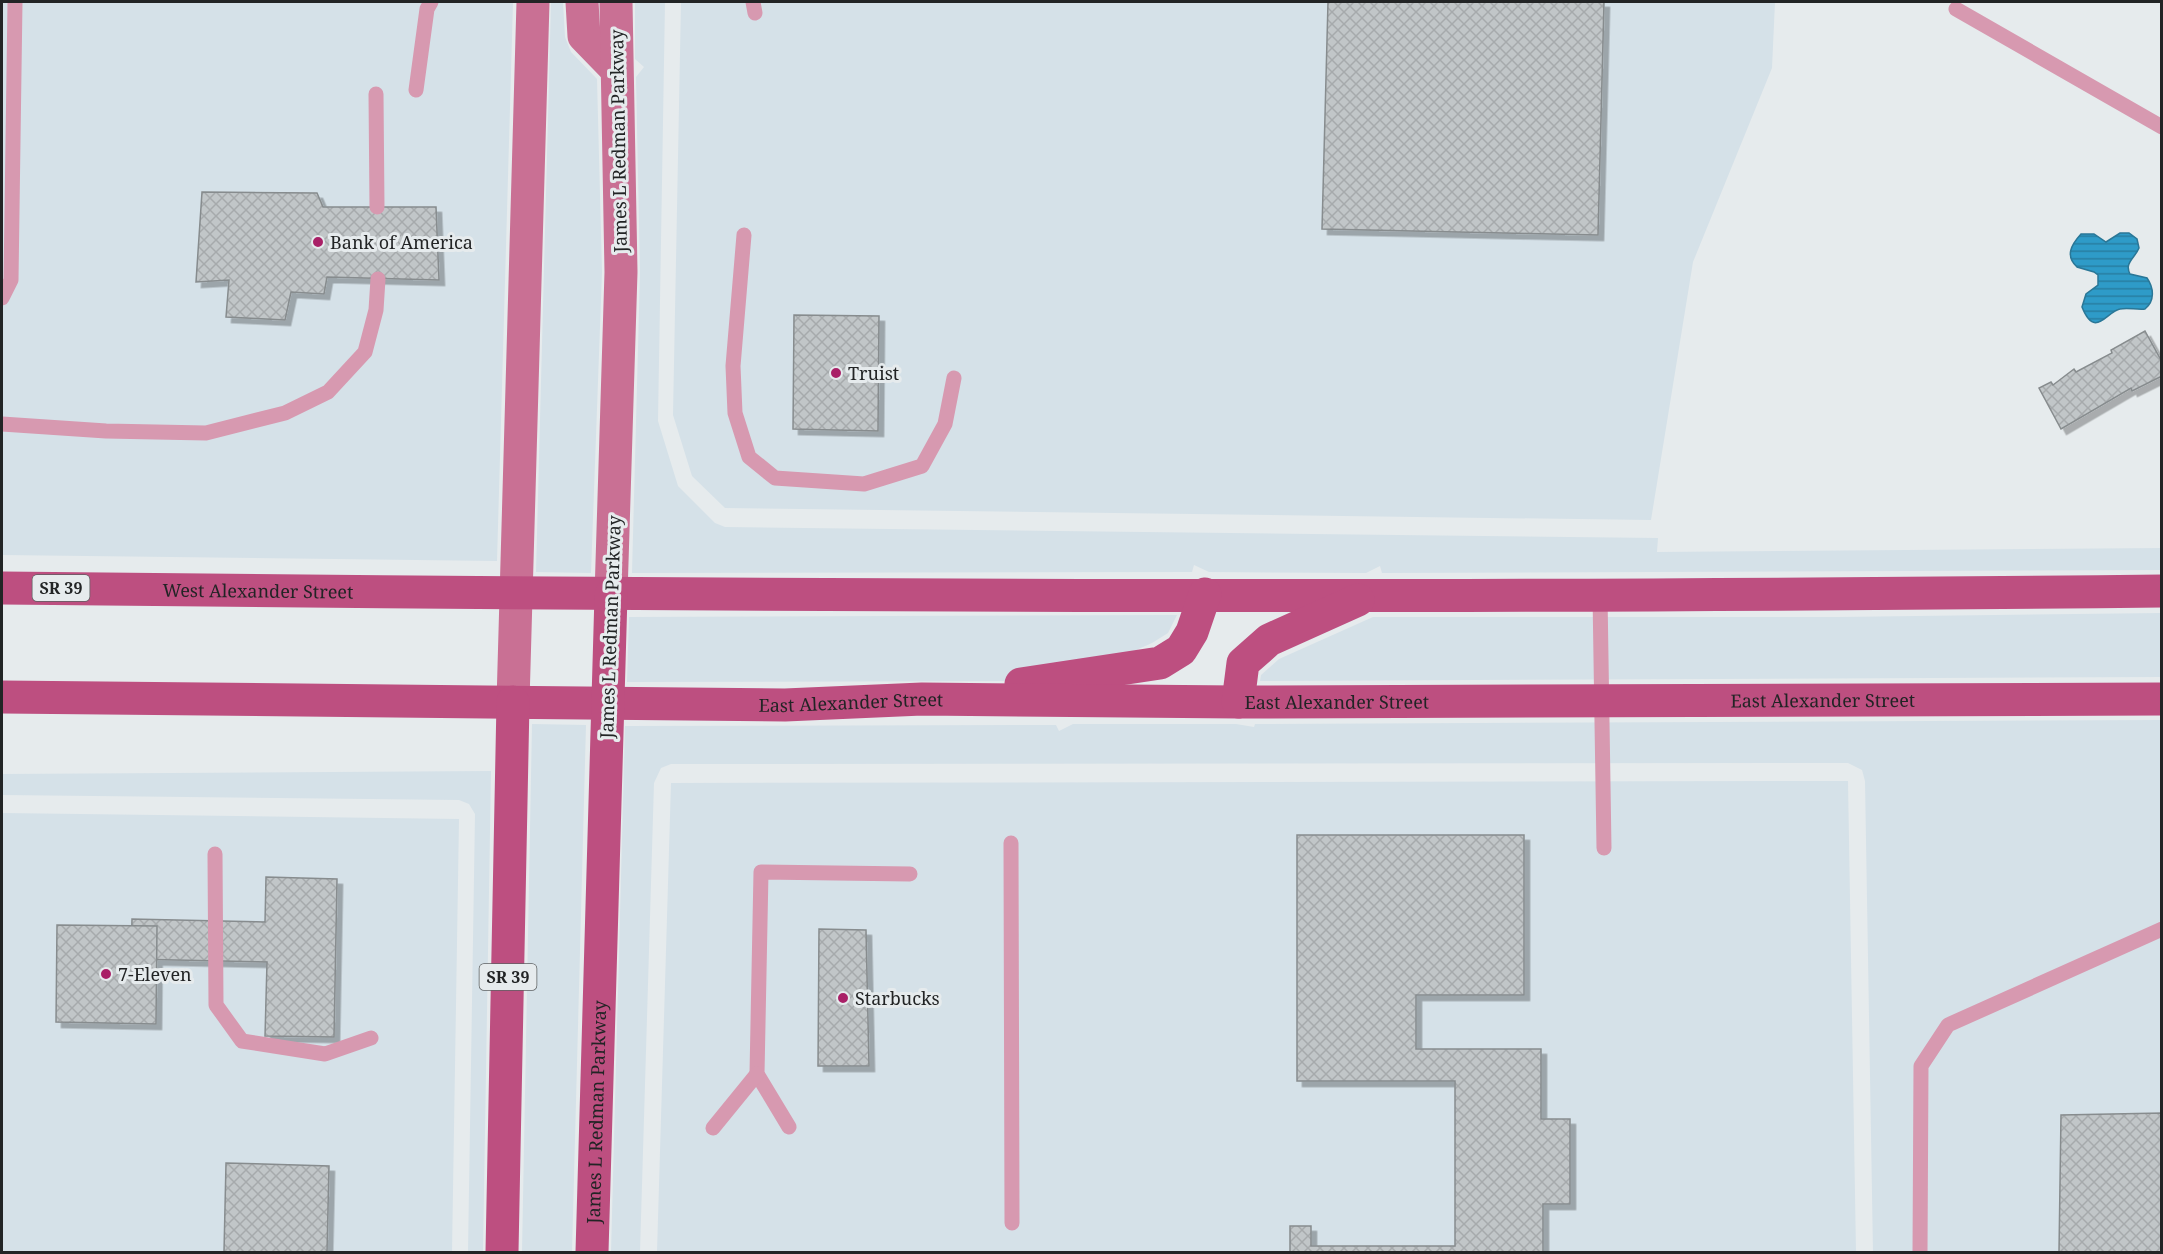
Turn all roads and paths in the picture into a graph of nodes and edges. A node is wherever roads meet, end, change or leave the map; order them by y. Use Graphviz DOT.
graph roads {
  1 [pos="15,2"];
  2 [pos="430,2"];
  3 [pos="533,2"];
  4 [pos="582,2"];
  5 [pos="616,2"];
  6 [pos="1956,9"];
  7 [pos="616,69"];
  8 [pos="416,90"];
  9 [pos="376,94"];
  10 [pos="2162,127"];
  11 [pos="377,207"];
  12 [pos="744,235"];
  13 [pos="378,279"];
  14 [pos="2,298"];
  15 [pos="954,378"];
  16 [pos="4,424"];
  17 [pos="2,588"];
  18 [pos="2162,591"];
  19 [pos="515,594"];
  20 [pos="1205,594"];
  21 [pos="611,595"];
  22 [pos="1369,595"];
  23 [pos="1600,595"];
  24 [pos="2,697"];
  25 [pos="922,699"];
  26 [pos="2162,699"];
  27 [pos="1600,701"];
  28 [pos="513,702"];
  29 [pos="1238,702"];
  30 [pos="606,703"];
  31 [pos="1011,843"];
  32 [pos="1604,848"];
  33 [pos="215,854"];
  34 [pos="910,874"];
  35 [pos="2162,929"];
  36 [pos="371,1038"];
  37 [pos="757,1074"];
  38 [pos="789,1127"];
  39 [pos="713,1128"];
  40 [pos="1012,1223"];
  41 [pos="502,1252"];
  42 [pos="592,1252"];
  43 [pos="1920,1252"];
  1 -- 14 [label="lane"];
  2 -- 8 [label="lane"];
  3 -- 19 [label="main road"];
  4 -- 7 [label="main road"];
  5 -- 7 [label="main road, James L Redman Parkway"];
  6 -- 10 [label="lane"];
  7 -- 21 [label="main road, James L Redman Parkway"];
  9 -- 11 [label="lane"];
  12 -- 15 [label="lane"];
  13 -- 16 [label="lane"];
  17 -- 19 [label="main road, West Alexander Street / SR 39"];
  18 -- 23 [label="main road"];
  19 -- 21 [label="main road, SR 39"];
  19 -- 28 [label="main road"];
  20 -- 21 [label="main road"];
  20 -- 22 [label="main road"];
  20 -- 25 [label="main road"];
  21 -- 30 [label="main road, James L Redman Parkway"];
  22 -- 23 [label="main road"];
  22 -- 29 [label="main road"];
  23 -- 27 [label="lane"];
  24 -- 28 [label="main road"];
  25 -- 29 [label="main road, East Alexander Street"];
  25 -- 30 [label="main road, East Alexander Street"];
  26 -- 27 [label="main road, East Alexander Street"];
  27 -- 29 [label="main road, East Alexander Street"];
  27 -- 32 [label="lane"];
  28 -- 30 [label="main road, East Alexander Street"];
  28 -- 41 [label="main road, SR 39"];
  30 -- 42 [label="main road, James L Redman Parkway"];
  31 -- 40 [label="lane"];
  33 -- 36 [label="lane"];
  34 -- 37 [label="lane"];
  35 -- 43 [label="lane"];
  37 -- 38 [label="lane"];
  37 -- 39 [label="lane"];
}
